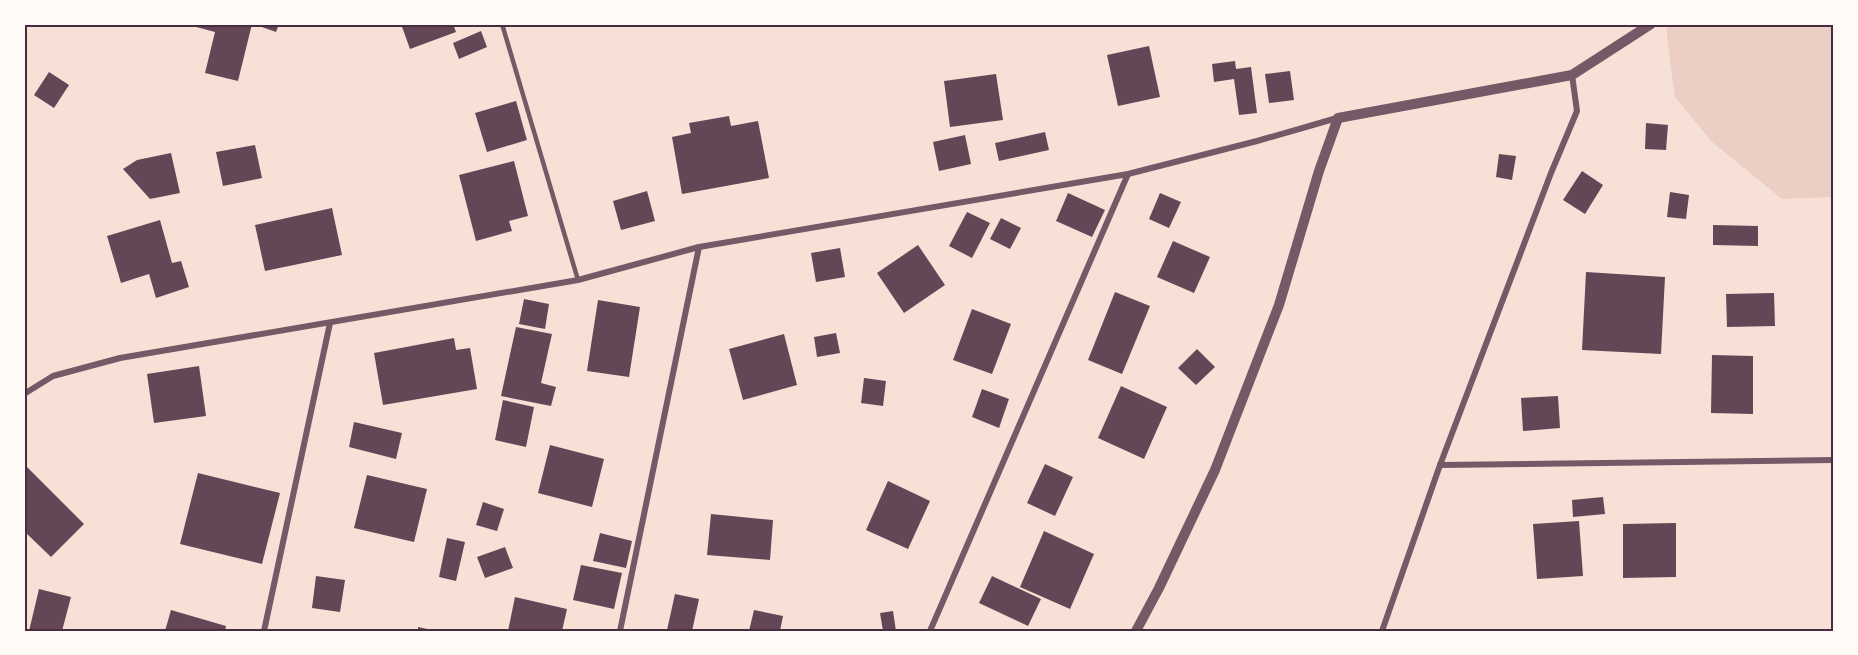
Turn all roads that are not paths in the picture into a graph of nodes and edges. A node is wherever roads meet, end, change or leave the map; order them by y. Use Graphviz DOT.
graph roads {
  1 [pos="502,24"];
  2 [pos="1652,24"];
  3 [pos="1572,75"];
  4 [pos="1338,118"];
  5 [pos="1128,174"];
  6 [pos="699,247"];
  7 [pos="578,280"];
  8 [pos="330,322"];
  9 [pos="24,394"];
  10 [pos="1834,460"];
  11 [pos="1440,465"];
  12 [pos="264,631"];
  13 [pos="620,631"];
  14 [pos="930,631"];
  15 [pos="1136,631"];
  16 [pos="1382,631"];
  1 -- 7 [label="lane"];
  2 -- 3 [label="street"];
  3 -- 4 [label="street"];
  3 -- 11 [label="street"];
  4 -- 5 [label="street"];
  4 -- 15 [label="street"];
  5 -- 6 [label="street"];
  5 -- 14 [label="street"];
  6 -- 7 [label="street"];
  6 -- 13 [label="street"];
  7 -- 8 [label="street"];
  8 -- 9 [label="street"];
  8 -- 12 [label="street"];
  10 -- 11 [label="street"];
  11 -- 16 [label="street"];
}
